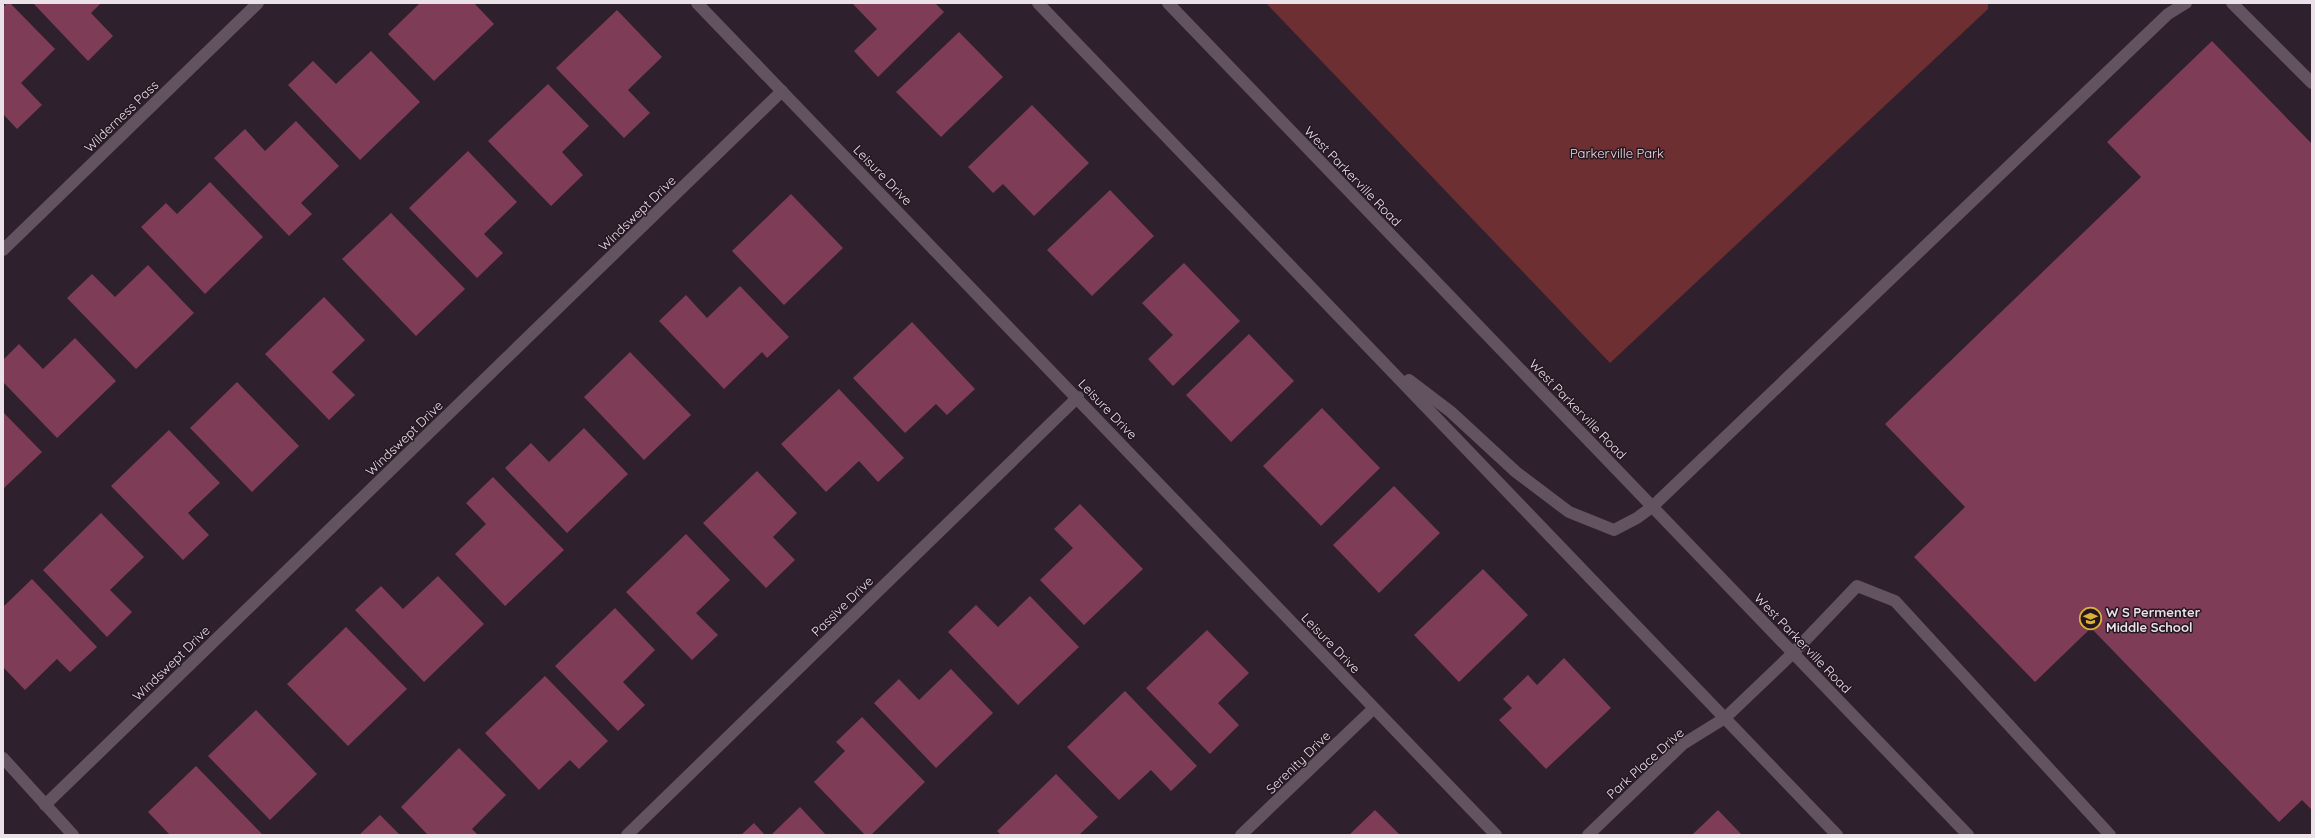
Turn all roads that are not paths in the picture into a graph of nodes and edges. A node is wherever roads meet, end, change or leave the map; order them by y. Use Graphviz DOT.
graph roads {
  1 [pos="258,3"];
  2 [pos="697,3"];
  3 [pos="1038,3"];
  4 [pos="1168,3"];
  5 [pos="2186,3"];
  6 [pos="2232,3"];
  7 [pos="2312,83"];
  8 [pos="782,91"];
  9 [pos="3,250"];
  10 [pos="1378,357"];
  11 [pos="1078,397"];
  12 [pos="1652,507"];
  13 [pos="1793,653"];
  14 [pos="1373,709"];
  15 [pos="1725,718"];
  16 [pos="3,758"];
  17 [pos="45,805"];
  18 [pos="73,835"];
  19 [pos="627,835"];
  20 [pos="1242,835"];
  21 [pos="1496,835"];
  22 [pos="1588,835"];
  23 [pos="1837,835"];
  24 [pos="1968,835"];
  25 [pos="2110,835"];
  1 -- 9 [label="street, Wilderness Pass"];
  2 -- 8 [label="street, Leisure Drive"];
  3 -- 10 [label="street"];
  4 -- 12 [label="street, West Parkerville Road"];
  5 -- 12 [label="street"];
  6 -- 7 [label="street"];
  8 -- 11 [label="street, Leisure Drive"];
  8 -- 17 [label="street, Windswept Drive"];
  10 -- 12 [label="street"];
  10 -- 15 [label="street"];
  11 -- 14 [label="street, Leisure Drive"];
  11 -- 19 [label="street, Passive Drive"];
  12 -- 13 [label="street, West Parkerville Road"];
  13 -- 15 [label="street, Park Place Drive"];
  13 -- 24 [label="street, West Parkerville Road"];
  13 -- 25 [label="street, Park Place Drive"];
  14 -- 20 [label="street, Serenity Drive"];
  14 -- 21 [label="street, Leisure Drive"];
  15 -- 22 [label="street, Park Place Drive"];
  15 -- 23 [label="street"];
  16 -- 17 [label="street"];
  17 -- 18 [label="street"];
}
